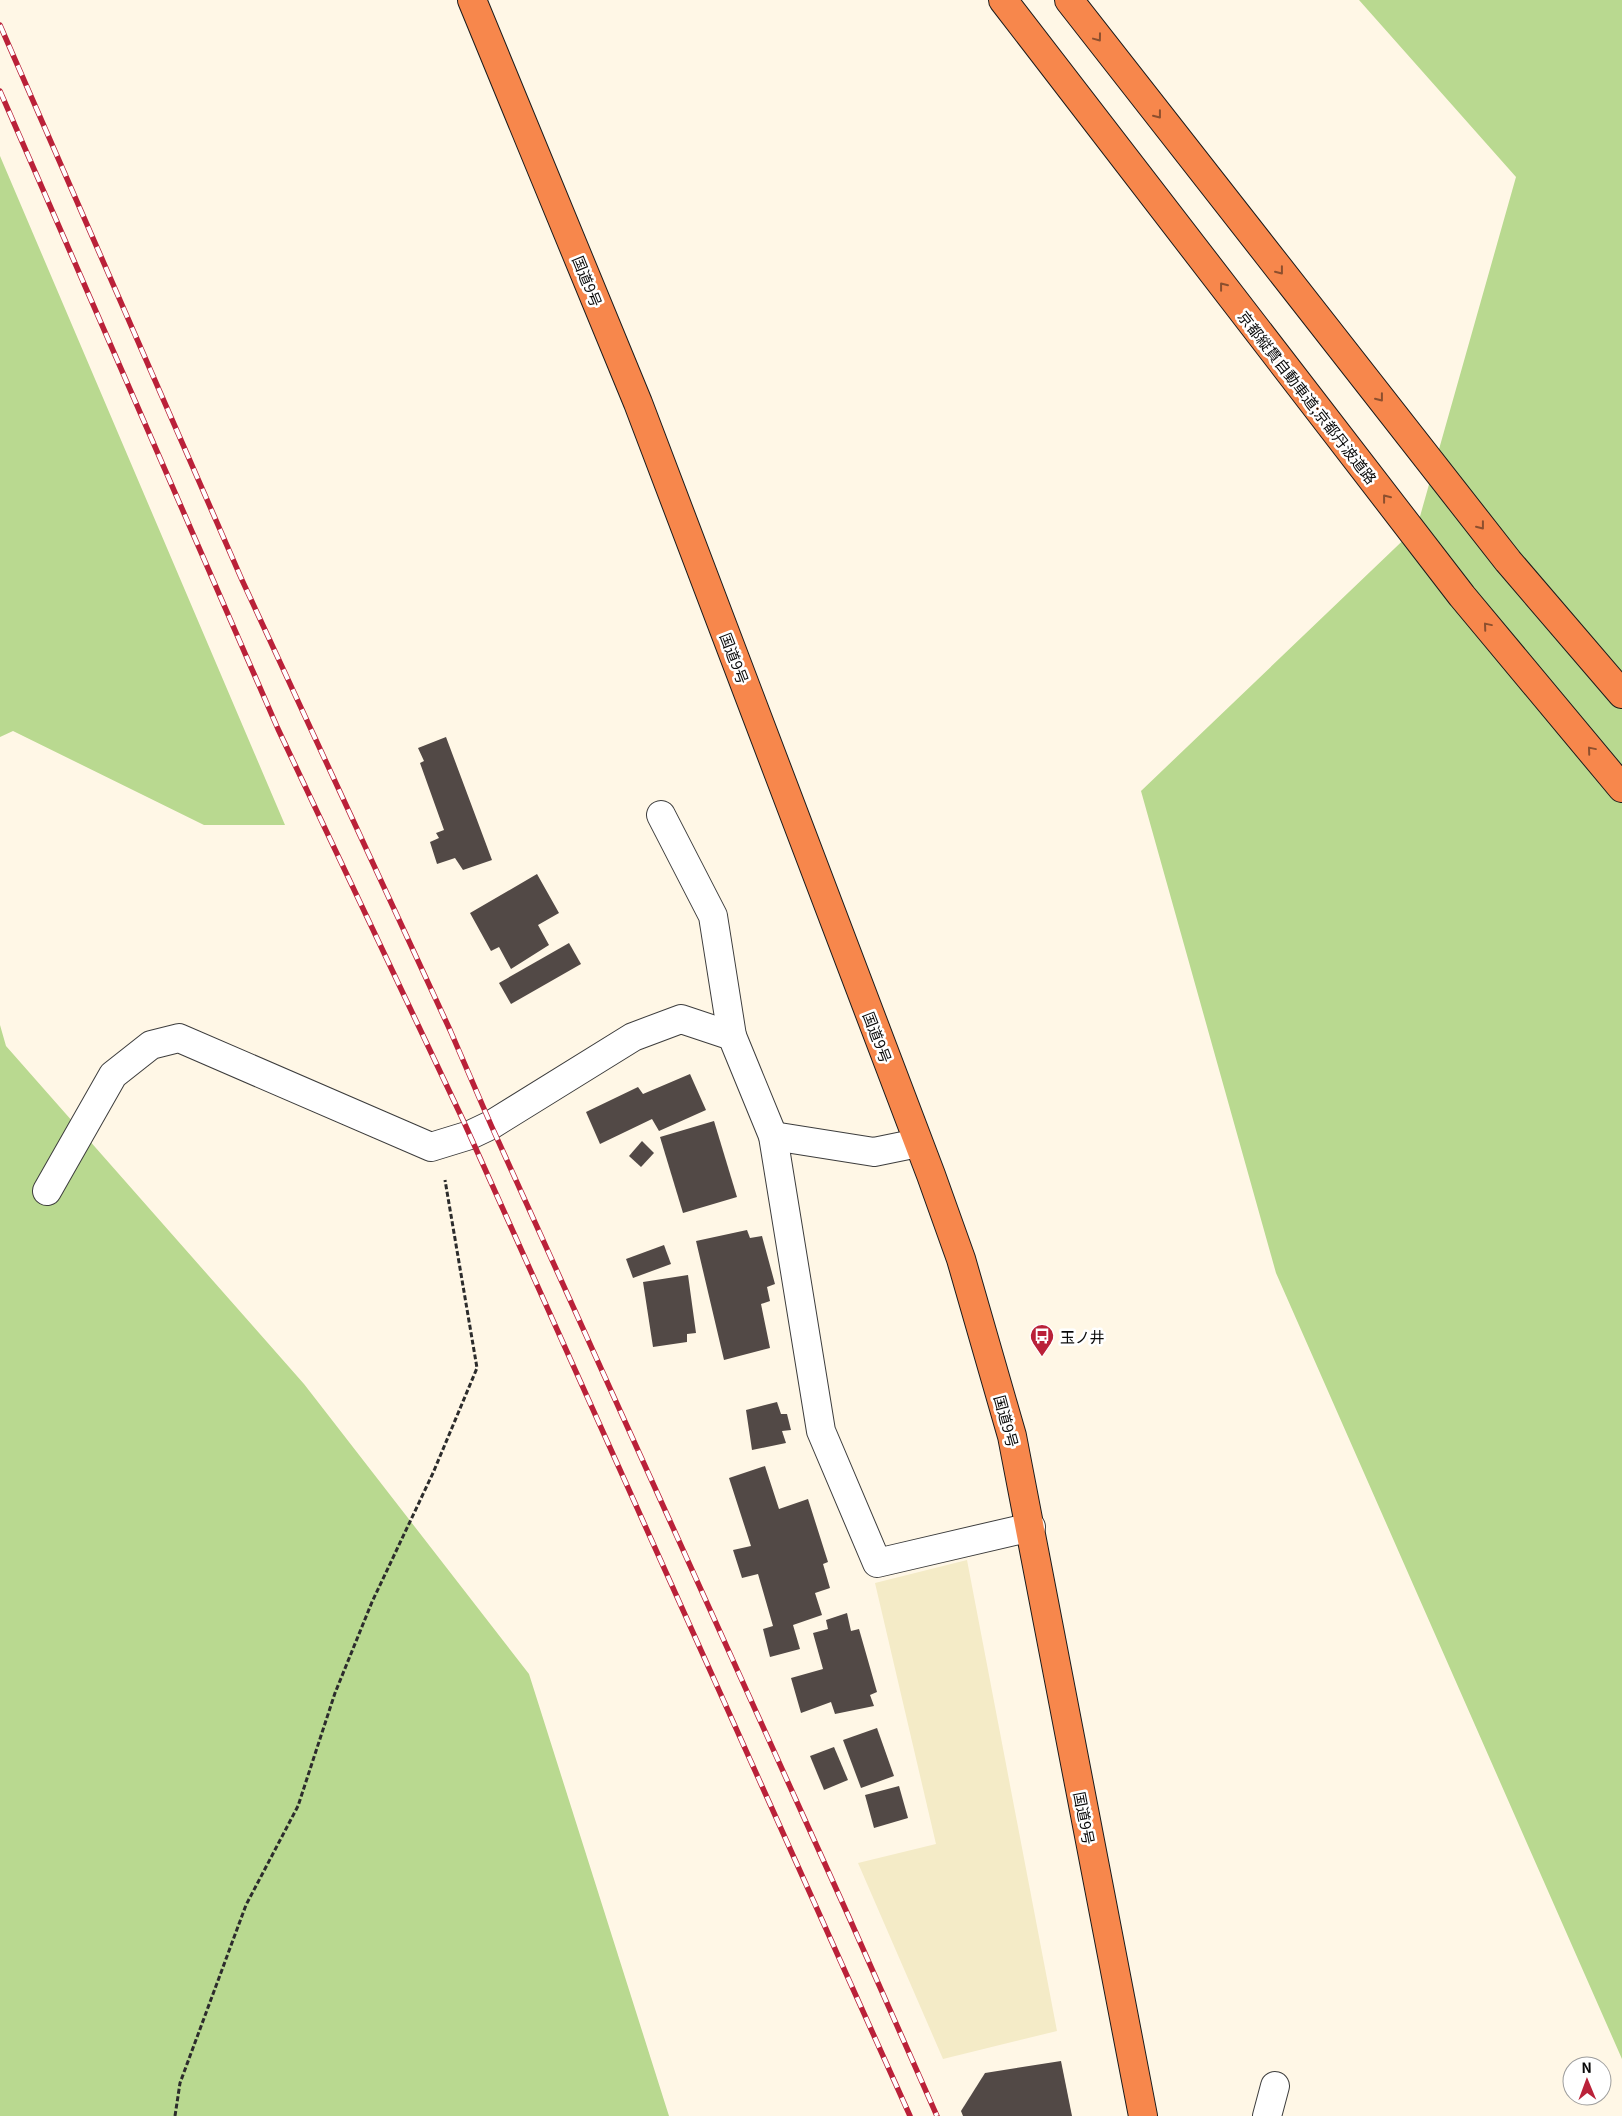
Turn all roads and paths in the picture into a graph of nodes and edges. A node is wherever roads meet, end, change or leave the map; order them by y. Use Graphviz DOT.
graph roads {
  1 [pos="472,0"];
  2 [pos="1003,0"];
  3 [pos="1069,0"];
  4 [pos="1622,694"];
  5 [pos="1622,788"];
  6 [pos="661,815"];
  7 [pos="732,1036"];
  8 [pos="773,1136"];
  9 [pos="918,1143"];
  10 [pos="432,1147"];
  11 [pos="47,1191"];
  12 [pos="1031,1527"];
  13 [pos="1276,2086"];
  14 [pos="175,2116"];
  15 [pos="1143,2116"];
  16 [pos="1266,2116"];
  1 -- 9 [label="highway, 国道9号"];
  5 -- 2 [label="highway, 京都縦貫自動車道;京都丹波道路, one-way"];
  3 -- 4 [label="highway, one-way"];
  6 -- 7 [label="street"];
  7 -- 8 [label="street"];
  7 -- 10 [label="street"];
  8 -- 9 [label="street"];
  8 -- 12 [label="street"];
  9 -- 12 [label="highway, 国道9号"];
  10 -- 11 [label="street"];
  10 -- 14 [label="path"];
  12 -- 15 [label="highway, 国道9号"];
  13 -- 16 [label="street"];
}
